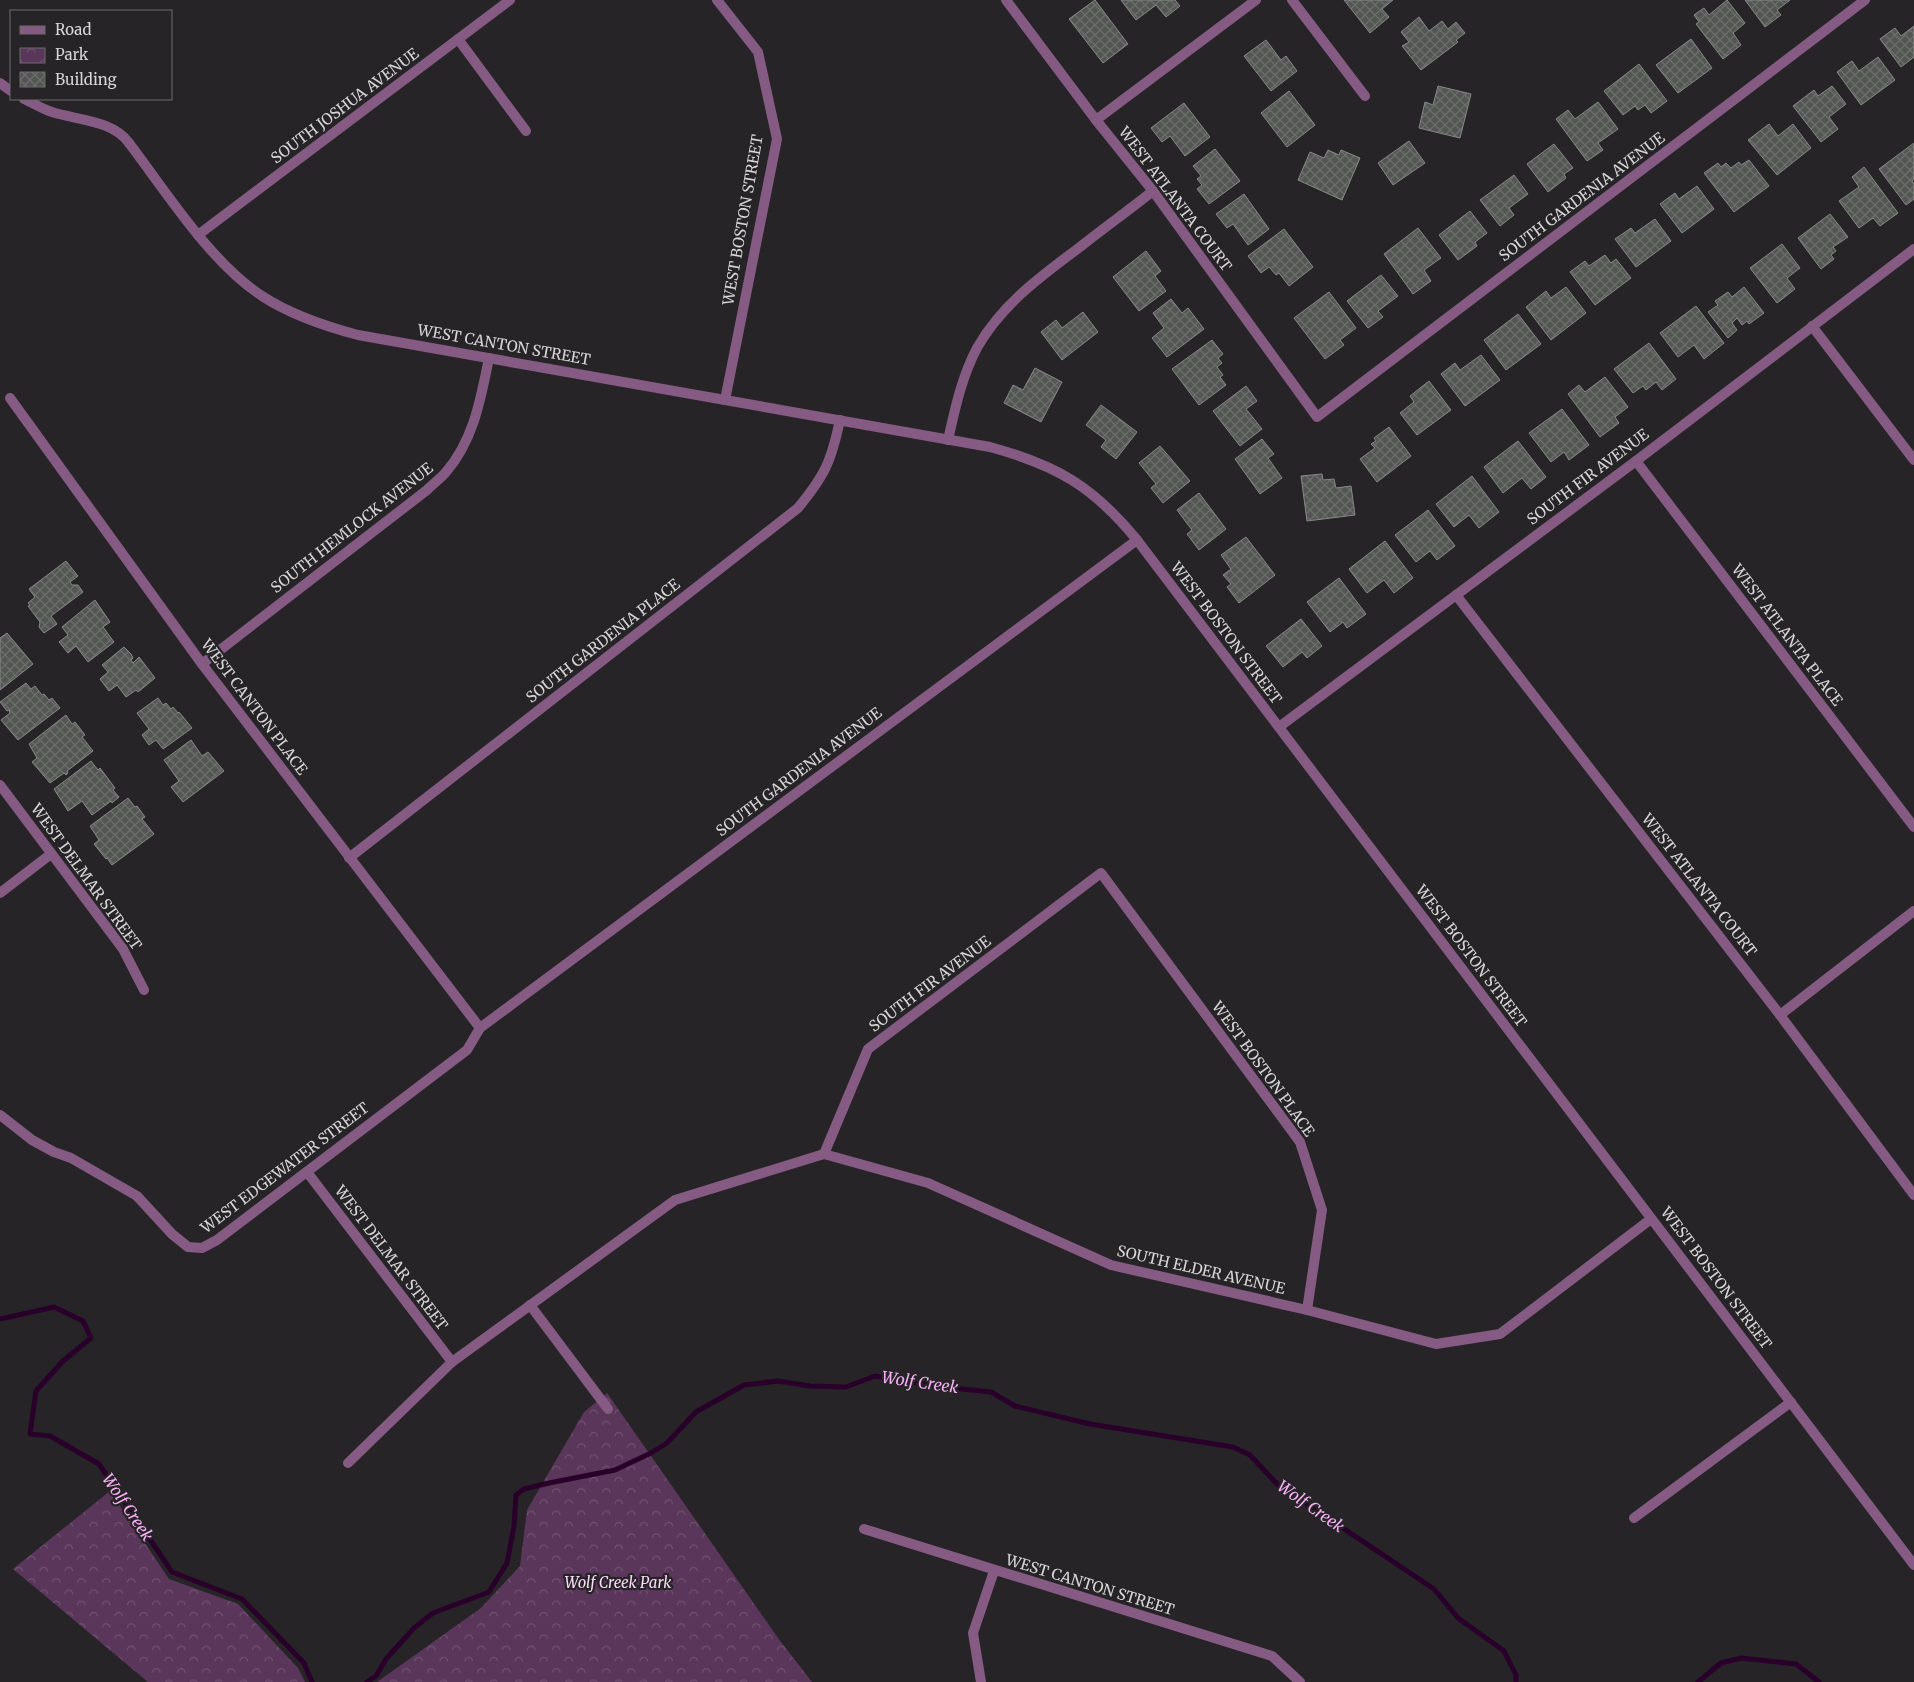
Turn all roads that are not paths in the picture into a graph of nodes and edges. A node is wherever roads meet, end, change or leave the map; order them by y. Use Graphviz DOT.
graph roads {
  1 [pos="510,0"];
  2 [pos="718,0"];
  3 [pos="1006,0"];
  4 [pos="1256,0"];
  5 [pos="1292,0"];
  6 [pos="1865,0"];
  7 [pos="458,39"];
  8 [pos="0,82"];
  9 [pos="10,90"];
  10 [pos="1365,96"];
  11 [pos="26,100"];
  12 [pos="1096,120"];
  13 [pos="526,131"];
  14 [pos="1153,191"];
  15 [pos="198,235"];
  16 [pos="1914,249"];
  17 [pos="1812,326"];
  18 [pos="489,358"];
  19 [pos="10,398"];
  20 [pos="724,400"];
  21 [pos="1317,418"];
  22 [pos="840,420"];
  23 [pos="948,440"];
  24 [pos="1914,460"];
  25 [pos="1636,461"];
  26 [pos="1137,540"];
  27 [pos="1456,595"];
  28 [pos="202,664"];
  29 [pos="1279,727"];
  30 [pos="0,785"];
  31 [pos="1914,827"];
  32 [pos="51,854"];
  33 [pos="349,858"];
  34 [pos="1101,873"];
  35 [pos="0,893"];
  36 [pos="1914,911"];
  37 [pos="144,990"];
  38 [pos="1780,1014"];
  39 [pos="480,1028"];
  40 [pos="0,1115"];
  41 [pos="824,1154"];
  42 [pos="307,1172"];
  43 [pos="1914,1195"];
  44 [pos="1651,1219"];
  45 [pos="530,1305"];
  46 [pos="1307,1310"];
  47 [pos="452,1362"];
  48 [pos="1792,1402"];
  49 [pos="608,1410"];
  50 [pos="348,1463"];
  51 [pos="1634,1518"];
  52 [pos="864,1530"];
  53 [pos="1914,1565"];
  54 [pos="994,1571"];
  55 [pos="981,1682"];
  56 [pos="1300,1682"];
  1 -- 7 [label="street, SOUTH JOSHUA AVENUE"];
  2 -- 20 [label="street, WEST BOSTON STREET"];
  3 -- 12 [label="street, WEST ATLANTA COURT"];
  4 -- 12 [label="street"];
  5 -- 10 [label="street"];
  6 -- 21 [label="street, SOUTH GARDENIA AVENUE"];
  7 -- 13 [label="street"];
  7 -- 15 [label="street, SOUTH JOSHUA AVENUE"];
  8 -- 9 [label="street"];
  11 -- 15 [label="street, WEST CANTON STREET"];
  12 -- 14 [label="street, WEST ATLANTA COURT"];
  14 -- 21 [label="street, WEST ATLANTA COURT"];
  14 -- 23 [label="street"];
  15 -- 18 [label="street, WEST CANTON STREET"];
  16 -- 17 [label="street, SOUTH FIR AVENUE"];
  17 -- 24 [label="street"];
  17 -- 25 [label="street, SOUTH FIR AVENUE"];
  18 -- 20 [label="street, WEST CANTON STREET"];
  18 -- 28 [label="street, SOUTH HEMLOCK AVENUE"];
  19 -- 28 [label="street, WEST CANTON PLACE"];
  20 -- 22 [label="street, WEST CANTON STREET"];
  22 -- 23 [label="street, WEST CANTON STREET"];
  22 -- 33 [label="street, SOUTH GARDENIA PLACE"];
  23 -- 26 [label="street, WEST BOSTON STREET"];
  25 -- 27 [label="street, SOUTH FIR AVENUE"];
  25 -- 31 [label="street, WEST ATLANTA PLACE"];
  26 -- 29 [label="street, WEST BOSTON STREET"];
  26 -- 39 [label="street, SOUTH GARDENIA AVENUE"];
  27 -- 29 [label="street, SOUTH FIR AVENUE"];
  27 -- 38 [label="street, WEST ATLANTA COURT"];
  28 -- 33 [label="street, WEST CANTON PLACE"];
  29 -- 44 [label="street, WEST BOSTON STREET"];
  30 -- 32 [label="street, WEST DELMAR STREET"];
  32 -- 35 [label="street"];
  32 -- 37 [label="street, WEST DELMAR STREET"];
  33 -- 39 [label="street, WEST CANTON PLACE"];
  34 -- 41 [label="street, SOUTH FIR AVENUE"];
  34 -- 46 [label="street, WEST BOSTON PLACE"];
  36 -- 38 [label="street"];
  38 -- 43 [label="street, WEST ATLANTA COURT"];
  39 -- 42 [label="street, WEST EDGEWATER STREET"];
  40 -- 42 [label="street, WEST EDGEWATER STREET"];
  41 -- 45 [label="street"];
  41 -- 46 [label="street, SOUTH ELDER AVENUE"];
  42 -- 47 [label="street, WEST DELMAR STREET"];
  44 -- 46 [label="street, SOUTH ELDER AVENUE"];
  44 -- 48 [label="street, WEST BOSTON STREET"];
  45 -- 47 [label="street"];
  45 -- 49 [label="street"];
  47 -- 50 [label="street"];
  48 -- 51 [label="street"];
  48 -- 53 [label="street, WEST BOSTON STREET"];
  52 -- 54 [label="street, WEST CANTON STREET"];
  54 -- 55 [label="street"];
  54 -- 56 [label="street, WEST CANTON STREET"];
}
